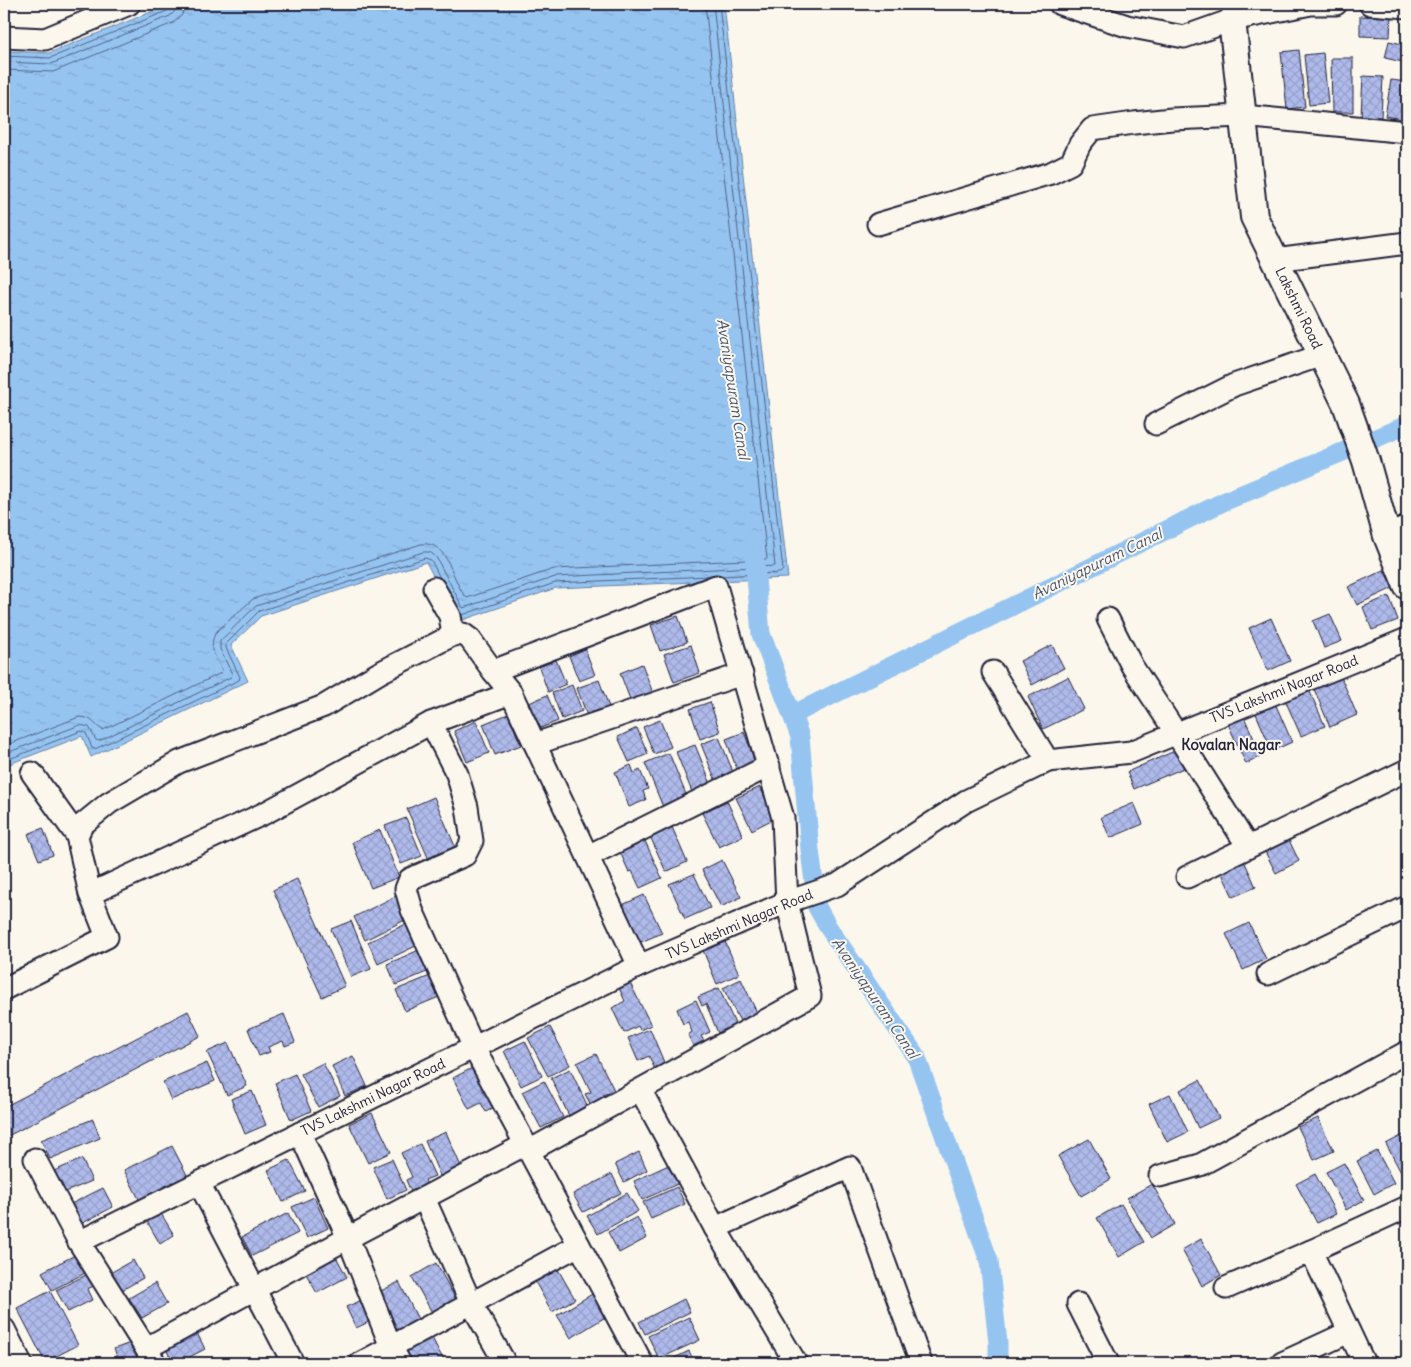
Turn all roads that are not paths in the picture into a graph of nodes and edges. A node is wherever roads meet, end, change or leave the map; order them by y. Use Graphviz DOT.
graph roads {
  1 [pos="129,4"];
  2 [pos="1060,4"];
  3 [pos="1336,4"];
  4 [pos="1370,4"];
  5 [pos="1407,7"];
  6 [pos="1230,12"];
  7 [pos="4,37"];
  8 [pos="1243,116"];
  9 [pos="1407,132"];
  10 [pos="878,224"];
  11 [pos="1407,243"];
  12 [pos="1275,260"];
  13 [pos="1322,355"];
  14 [pos="1156,424"];
  15 [pos="1397,532"];
  16 [pos="1407,586"];
  17 [pos="434,588"];
  18 [pos="1108,619"];
  19 [pos="453,634"];
  20 [pos="1407,639"];
  21 [pos="493,672"];
  22 [pos="993,672"];
  23 [pos="742,674"];
  24 [pos="511,693"];
  25 [pos="432,723"];
  26 [pos="1176,733"];
  27 [pos="535,744"];
  28 [pos="1048,761"];
  29 [pos="768,766"];
  30 [pos="1407,770"];
  31 [pos="32,773"];
  32 [pos="77,836"];
  33 [pos="1248,847"];
  34 [pos="588,856"];
  35 [pos="1187,877"];
  36 [pos="90,894"];
  37 [pos="787,902"];
  38 [pos="1407,907"];
  39 [pos="639,966"];
  40 [pos="1268,974"];
  41 [pos="4,989"];
  42 [pos="474,1048"];
  43 [pos="1407,1052"];
  44 [pos="641,1091"];
  45 [pos="300,1133"];
  46 [pos="528,1148"];
  47 [pos="35,1159"];
  48 [pos="1160,1176"];
  49 [pos="199,1183"];
  50 [pos="424,1198"];
  51 [pos="1407,1207"];
  52 [pos="715,1228"];
  53 [pos="348,1238"];
  54 [pos="79,1242"];
  55 [pos="579,1245"];
  56 [pos="1310,1251"];
  57 [pos="1226,1288"];
  58 [pos="255,1289"];
  59 [pos="471,1303"];
  60 [pos="1078,1304"];
  61 [pos="4,1330"];
  62 [pos="1349,1332"];
  63 [pos="395,1355"];
  64 [pos="151,1356"];
  65 [pos="21,1363"];
  66 [pos="292,1363"];
  67 [pos="361,1363"];
  68 [pos="504,1363"];
  69 [pos="642,1363"];
  70 [pos="796,1363"];
  71 [pos="921,1363"];
  72 [pos="1108,1363"];
  73 [pos="1282,1363"];
  74 [pos="1364,1363"];
  1 -- 7 [label="street"];
  2 -- 6 [label="street"];
  3 -- 6 [label="street"];
  4 -- 5 [label="street"];
  6 -- 8 [label="street, Lakshmi Road"];
  8 -- 9 [label="street"];
  8 -- 10 [label="street"];
  8 -- 12 [label="street, Lakshmi Road"];
  11 -- 12 [label="street"];
  12 -- 13 [label="street, Lakshmi Road"];
  13 -- 14 [label="street"];
  13 -- 15 [label="street, Lakshmi Road"];
  15 -- 16 [label="street, Lakshmi Road"];
  17 -- 19 [label="street"];
  18 -- 26 [label="street"];
  19 -- 21 [label="street"];
  19 -- 32 [label="street"];
  20 -- 26 [label="street, TVS Lakshmi Nagar Road"];
  21 -- 23 [label="street"];
  21 -- 24 [label="street"];
  22 -- 28 [label="street"];
  23 -- 27 [label="street"];
  23 -- 29 [label="street"];
  24 -- 25 [label="street"];
  24 -- 27 [label="street"];
  25 -- 36 [label="street"];
  25 -- 42 [label="street"];
  26 -- 28 [label="street, TVS Lakshmi Nagar Road"];
  26 -- 33 [label="street"];
  27 -- 34 [label="street"];
  28 -- 37 [label="street, TVS Lakshmi Nagar Road"];
  29 -- 34 [label="street"];
  29 -- 37 [label="street"];
  30 -- 33 [label="street"];
  31 -- 32 [label="street"];
  32 -- 36 [label="street"];
  33 -- 35 [label="street"];
  34 -- 39 [label="street"];
  36 -- 41 [label="street"];
  37 -- 39 [label="street, TVS Lakshmi Nagar Road"];
  37 -- 44 [label="street"];
  38 -- 40 [label="street"];
  39 -- 42 [label="street, TVS Lakshmi Nagar Road"];
  42 -- 45 [label="street, TVS Lakshmi Nagar Road"];
  42 -- 46 [label="street"];
  43 -- 48 [label="street"];
  44 -- 46 [label="street"];
  44 -- 52 [label="street"];
  45 -- 49 [label="street, TVS Lakshmi Nagar Road"];
  45 -- 53 [label="street"];
  46 -- 50 [label="street"];
  46 -- 55 [label="street"];
  47 -- 54 [label="street"];
  49 -- 54 [label="street, TVS Lakshmi Nagar Road"];
  49 -- 58 [label="street"];
  50 -- 53 [label="street"];
  50 -- 59 [label="street"];
  51 -- 56 [label="street"];
  52 -- 70 [label="street"];
  52 -- 71 [label="street"];
  53 -- 58 [label="street"];
  53 -- 63 [label="street"];
  54 -- 64 [label="street"];
  55 -- 59 [label="street"];
  55 -- 69 [label="street"];
  56 -- 57 [label="street"];
  56 -- 62 [label="street"];
  58 -- 64 [label="street"];
  58 -- 66 [label="street"];
  59 -- 63 [label="street"];
  59 -- 68 [label="street"];
  60 -- 72 [label="street"];
  61 -- 65 [label="street"];
  62 -- 73 [label="street"];
  62 -- 74 [label="street"];
  63 -- 67 [label="street"];
}
